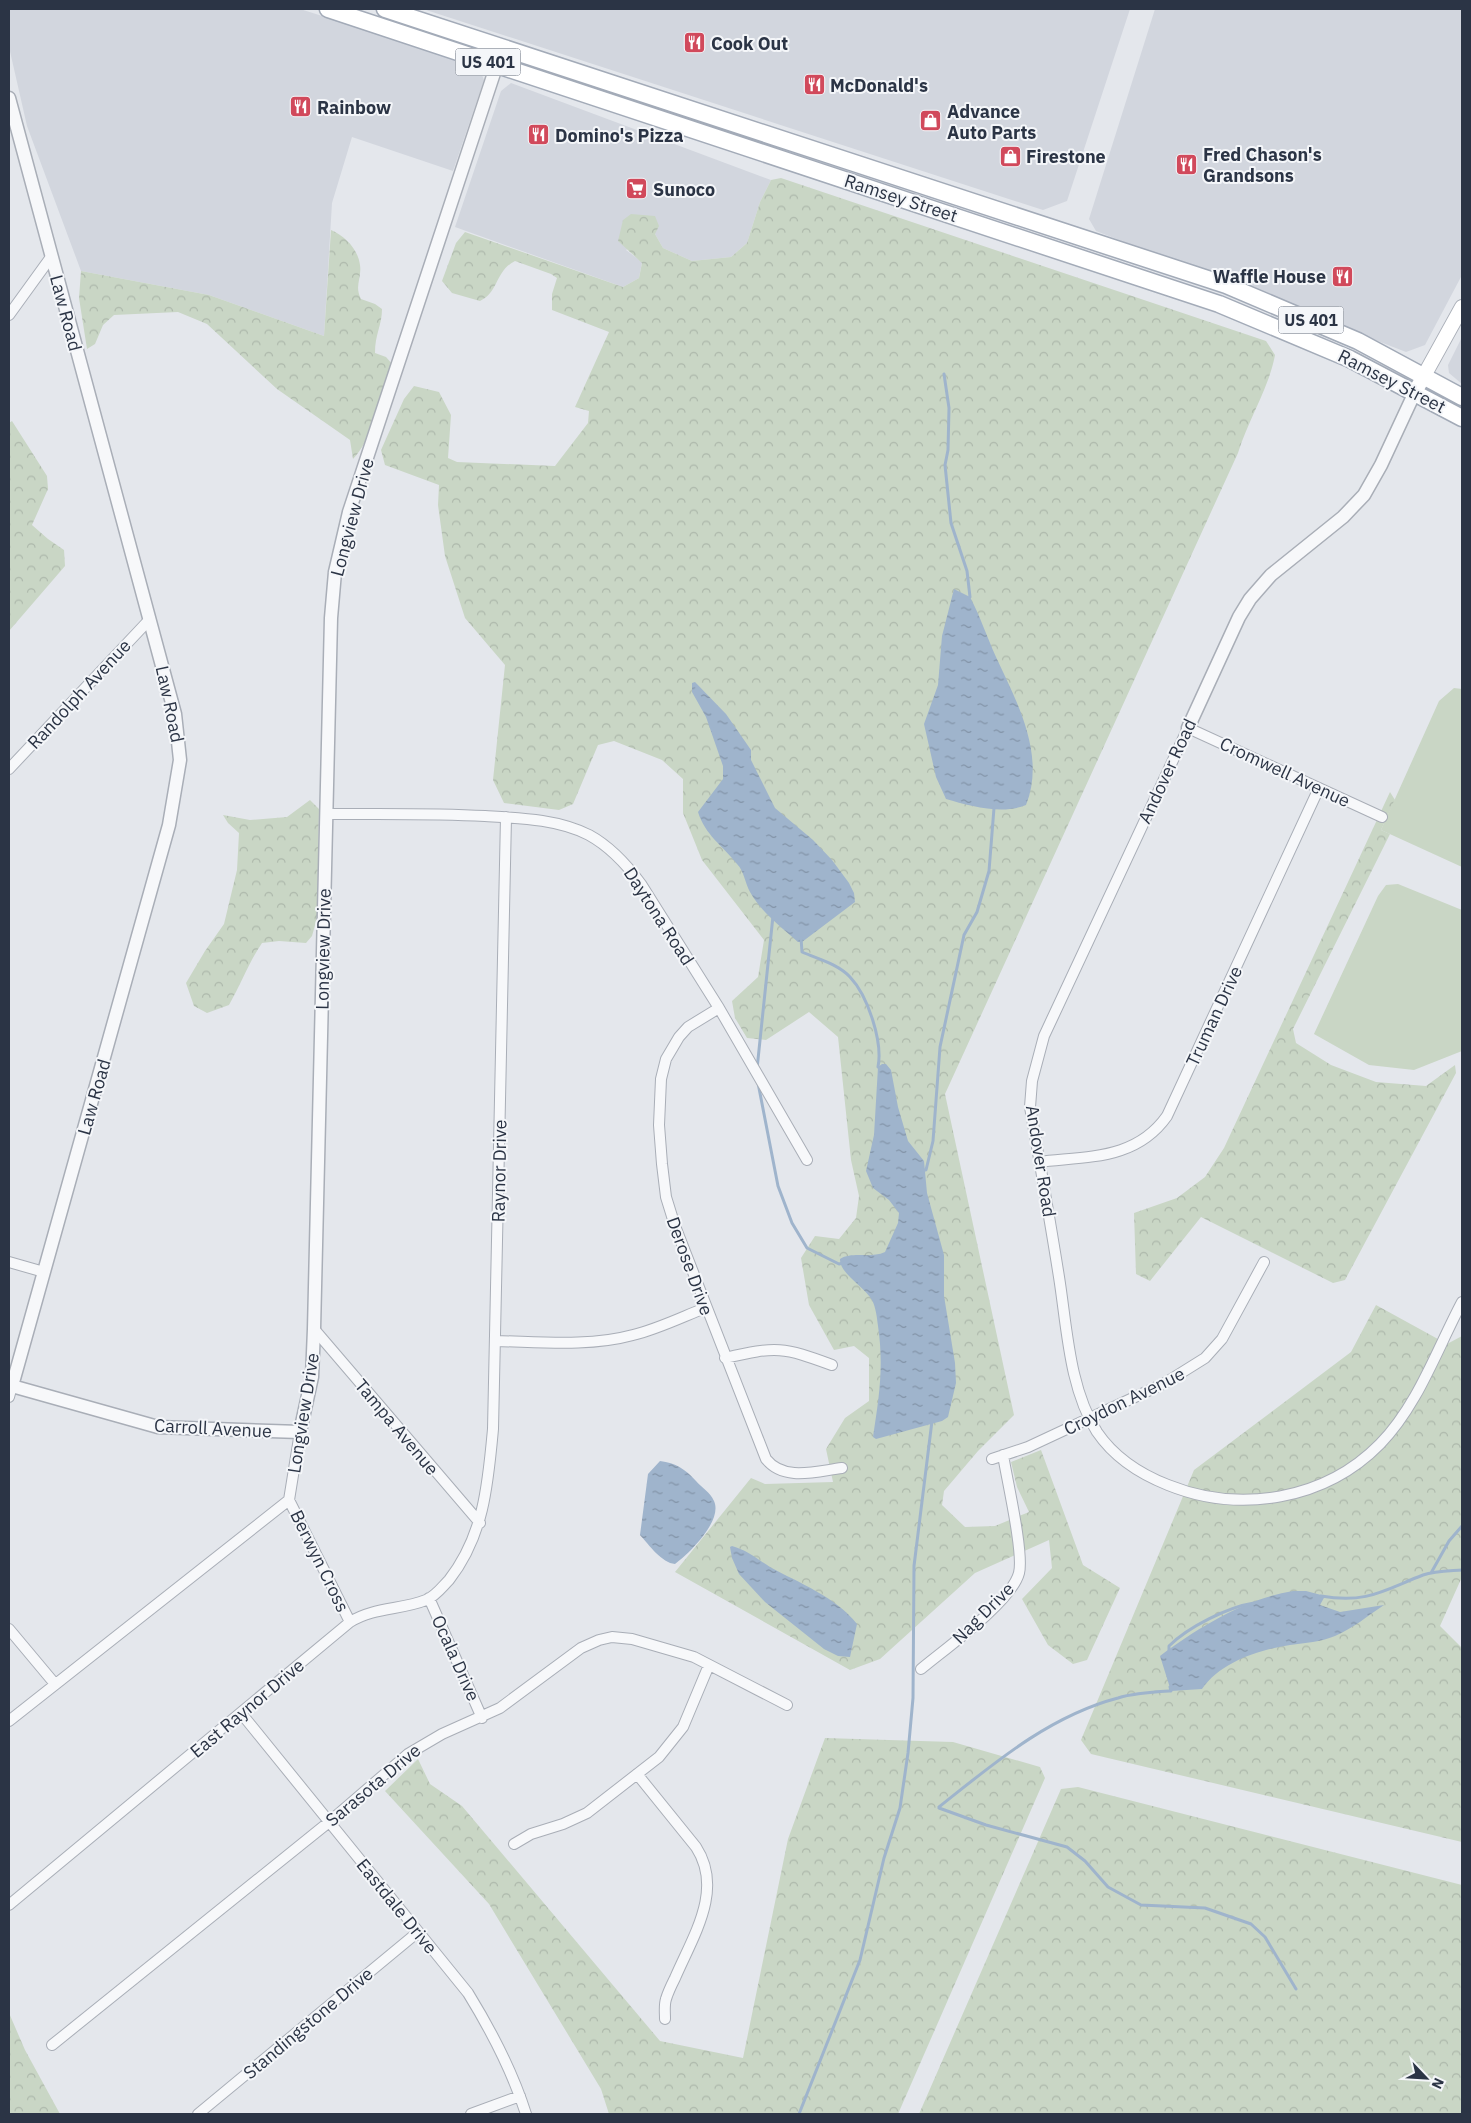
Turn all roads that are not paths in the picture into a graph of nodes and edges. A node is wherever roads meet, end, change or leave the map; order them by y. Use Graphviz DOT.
graph roads {
  1 [pos="328,9"];
  2 [pos="385,9"];
  3 [pos="497,64"];
  4 [pos="9,98"];
  5 [pos="726,120"];
  6 [pos="742,125"];
  7 [pos="730,141"];
  8 [pos="1069,233"];
  9 [pos="1063,251"];
  10 [pos="51,257"];
  11 [pos="1462,307"];
  12 [pos="9,315"];
  13 [pos="1424,376"];
  14 [pos="1415,392"];
  15 [pos="1462,397"];
  16 [pos="1462,418"];
  17 [pos="150,619"];
  18 [pos="1188,728"];
  19 [pos="9,769"];
  20 [pos="1319,788"];
  21 [pos="326,814"];
  22 [pos="1382,817"];
  23 [pos="506,818"];
  24 [pos="719,1008"];
  25 [pos="807,1160"];
  26 [pos="1039,1162"];
  27 [pos="9,1262"];
  28 [pos="1264,1262"];
  29 [pos="44,1272"];
  30 [pos="1462,1302"];
  31 [pos="705,1308"];
  32 [pos="314,1329"];
  33 [pos="496,1341"];
  34 [pos="726,1358"];
  35 [pos="832,1365"];
  36 [pos="10,1392"];
  37 [pos="1090,1418"];
  38 [pos="300,1432"];
  39 [pos="1003,1455"];
  40 [pos="992,1459"];
  41 [pos="842,1468"];
  42 [pos="290,1500"];
  43 [pos="480,1523"];
  44 [pos="429,1598"];
  45 [pos="350,1622"];
  46 [pos="9,1629"];
  47 [pos="709,1665"];
  48 [pos="922,1669"];
  49 [pos="55,1684"];
  50 [pos="787,1705"];
  51 [pos="241,1713"];
  52 [pos="482,1718"];
  53 [pos="9,1722"];
  54 [pos="637,1774"];
  55 [pos="329,1822"];
  56 [pos="514,1844"];
  57 [pos="9,1905"];
  58 [pos="418,1932"];
  59 [pos="665,2019"];
  60 [pos="52,2045"];
  61 [pos="520,2096"];
  62 [pos="198,2114"];
  63 [pos="471,2114"];
  64 [pos="526,2114"];
  1 -- 3 [label="main road, Ramsey Street / US 401"];
  2 -- 5 [label="main road, Ramsey Street / US 401"];
  3 -- 7 [label="main road, Ramsey Street / US 401"];
  3 -- 21 [label="street, Longview Drive"];
  4 -- 10 [label="street, Law Road"];
  5 -- 6 [label="main road, Ramsey Street / US 401"];
  5 -- 7 [label="main road"];
  6 -- 7 [label="main road"];
  6 -- 8 [label="main road, Ramsey Street / US 401"];
  7 -- 9 [label="main road, Ramsey Street / US 401"];
  8 -- 9 [label="main road"];
  8 -- 13 [label="main road, Ramsey Street / US 401"];
  9 -- 14 [label="main road, Ramsey Street / US 401"];
  10 -- 12 [label="street"];
  10 -- 17 [label="street, Law Road"];
  11 -- 13 [label="main road"];
  13 -- 14 [label="main road"];
  13 -- 15 [label="main road, Ramsey Street / US 401"];
  14 -- 16 [label="main road, Ramsey Street / US 401"];
  14 -- 18 [label="street, Andover Road"];
  17 -- 19 [label="street, Randolph Avenue"];
  17 -- 29 [label="street, Law Road"];
  18 -- 20 [label="street, Cromwell Avenue"];
  18 -- 26 [label="street, Andover Road"];
  20 -- 22 [label="street, Cromwell Avenue"];
  20 -- 26 [label="street, Truman Drive"];
  21 -- 23 [label="street, Daytona Road"];
  21 -- 32 [label="street, Longview Drive"];
  23 -- 24 [label="street, Daytona Road"];
  23 -- 33 [label="street, Raynor Drive"];
  24 -- 25 [label="street, Daytona Road"];
  24 -- 31 [label="street, Derose Drive"];
  26 -- 37 [label="street, Andover Road"];
  27 -- 29 [label="street"];
  28 -- 37 [label="street, Croydon Avenue"];
  29 -- 36 [label="street, Law Road"];
  30 -- 37 [label="street, Andover Road"];
  31 -- 33 [label="street"];
  31 -- 34 [label="street, Derose Drive"];
  32 -- 38 [label="street, Longview Drive"];
  32 -- 43 [label="street, Tampa Avenue"];
  33 -- 43 [label="street, Raynor Drive"];
  34 -- 35 [label="street"];
  34 -- 41 [label="street, Derose Drive"];
  36 -- 38 [label="street, Carroll Avenue"];
  37 -- 39 [label="street, Croydon Avenue"];
  38 -- 42 [label="street, Longview Drive"];
  39 -- 40 [label="street, Croydon Avenue"];
  39 -- 48 [label="street, Nag Drive"];
  42 -- 45 [label="street, Berwyn Cross"];
  42 -- 49 [label="street"];
  43 -- 44 [label="street"];
  44 -- 45 [label="street, East Raynor Drive"];
  44 -- 52 [label="street, Ocala Drive"];
  45 -- 51 [label="street, East Raynor Drive"];
  46 -- 49 [label="street"];
  47 -- 50 [label="street, Sarasota Drive"];
  47 -- 52 [label="street, Sarasota Drive"];
  47 -- 54 [label="street"];
  49 -- 53 [label="street"];
  51 -- 55 [label="street, Eastdale Drive"];
  51 -- 57 [label="street, East Raynor Drive"];
  52 -- 55 [label="street, Sarasota Drive"];
  54 -- 56 [label="street"];
  54 -- 59 [label="street"];
  55 -- 58 [label="street, Eastdale Drive"];
  55 -- 60 [label="street, Sarasota Drive"];
  58 -- 61 [label="street, Eastdale Drive"];
  58 -- 62 [label="street, Standingstone Drive"];
  61 -- 63 [label="street"];
  61 -- 64 [label="street, Eastdale Drive"];
}
